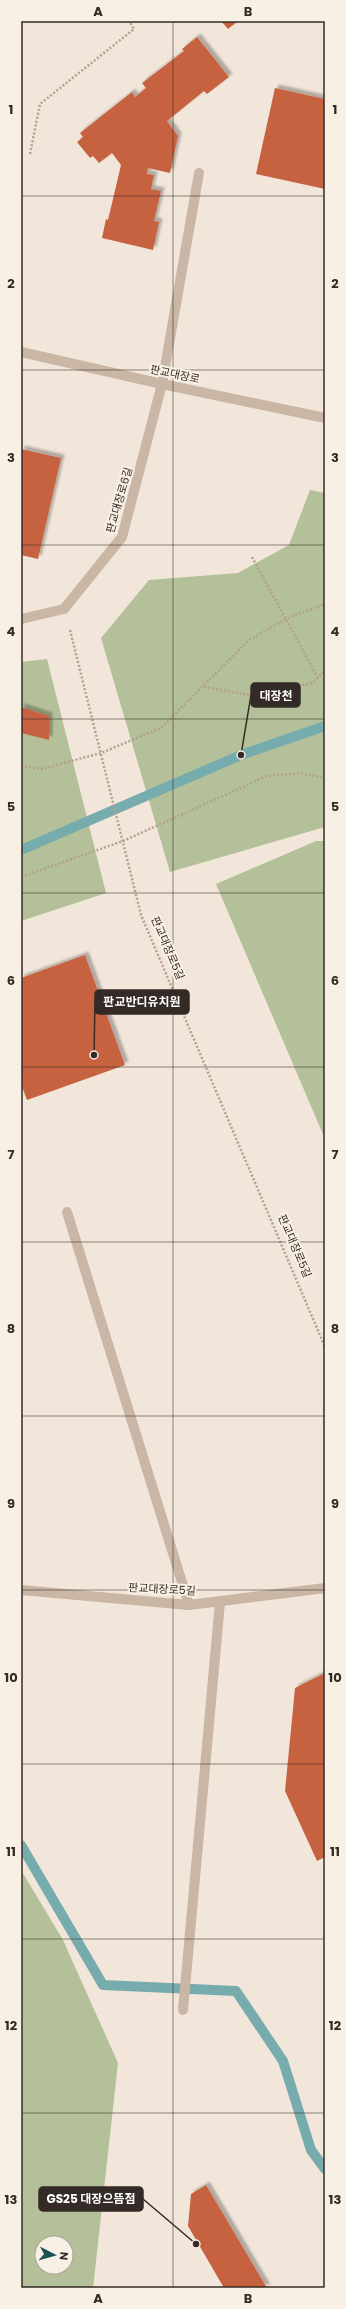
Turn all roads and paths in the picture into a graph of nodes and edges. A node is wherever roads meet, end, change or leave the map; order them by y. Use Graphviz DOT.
graph roads {
  1 [pos="129,21"];
  2 [pos="30,154"];
  3 [pos="199,173"];
  4 [pos="21,352"];
  5 [pos="162,384"];
  6 [pos="325,418"];
  7 [pos="252,557"];
  8 [pos="325,604"];
  9 [pos="64,609"];
  10 [pos="21,619"];
  11 [pos="286,619"];
  12 [pos="325,671"];
  13 [pos="318,678"];
  14 [pos="204,687"];
  15 [pos="101,753"];
  16 [pos="21,766"];
  17 [pos="325,778"];
  18 [pos="123,842"];
  19 [pos="21,877"];
  20 [pos="68,1212"];
  21 [pos="325,1347"];
  22 [pos="325,1588"];
  23 [pos="21,1590"];
  24 [pos="220,1602"];
  25 [pos="189,1605"];
  26 [pos="184,2010"];
  1 -- 2 [label="path"];
  3 -- 5 [label="street, 판교대장로6길"];
  4 -- 5 [label="street, 판교대장로"];
  5 -- 6 [label="street, 판교대장로"];
  5 -- 9 [label="street, 판교대장로6길"];
  7 -- 11 [label="path"];
  8 -- 11 [label="path"];
  9 -- 10 [label="street"];
  9 -- 15 [label="path, 판교대장로5길"];
  11 -- 13 [label="path"];
  11 -- 14 [label="path"];
  12 -- 13 [label="path"];
  13 -- 14 [label="path"];
  14 -- 15 [label="path"];
  15 -- 16 [label="path"];
  15 -- 18 [label="path, 판교대장로5길"];
  17 -- 18 [label="path"];
  18 -- 19 [label="path"];
  18 -- 21 [label="path, 판교대장로5길"];
  20 -- 25 [label="street"];
  22 -- 24 [label="street, 판교대장로5길"];
  23 -- 25 [label="street, 판교대장로5길"];
  24 -- 25 [label="street, 판교대장로5길"];
  24 -- 26 [label="street"];
}
